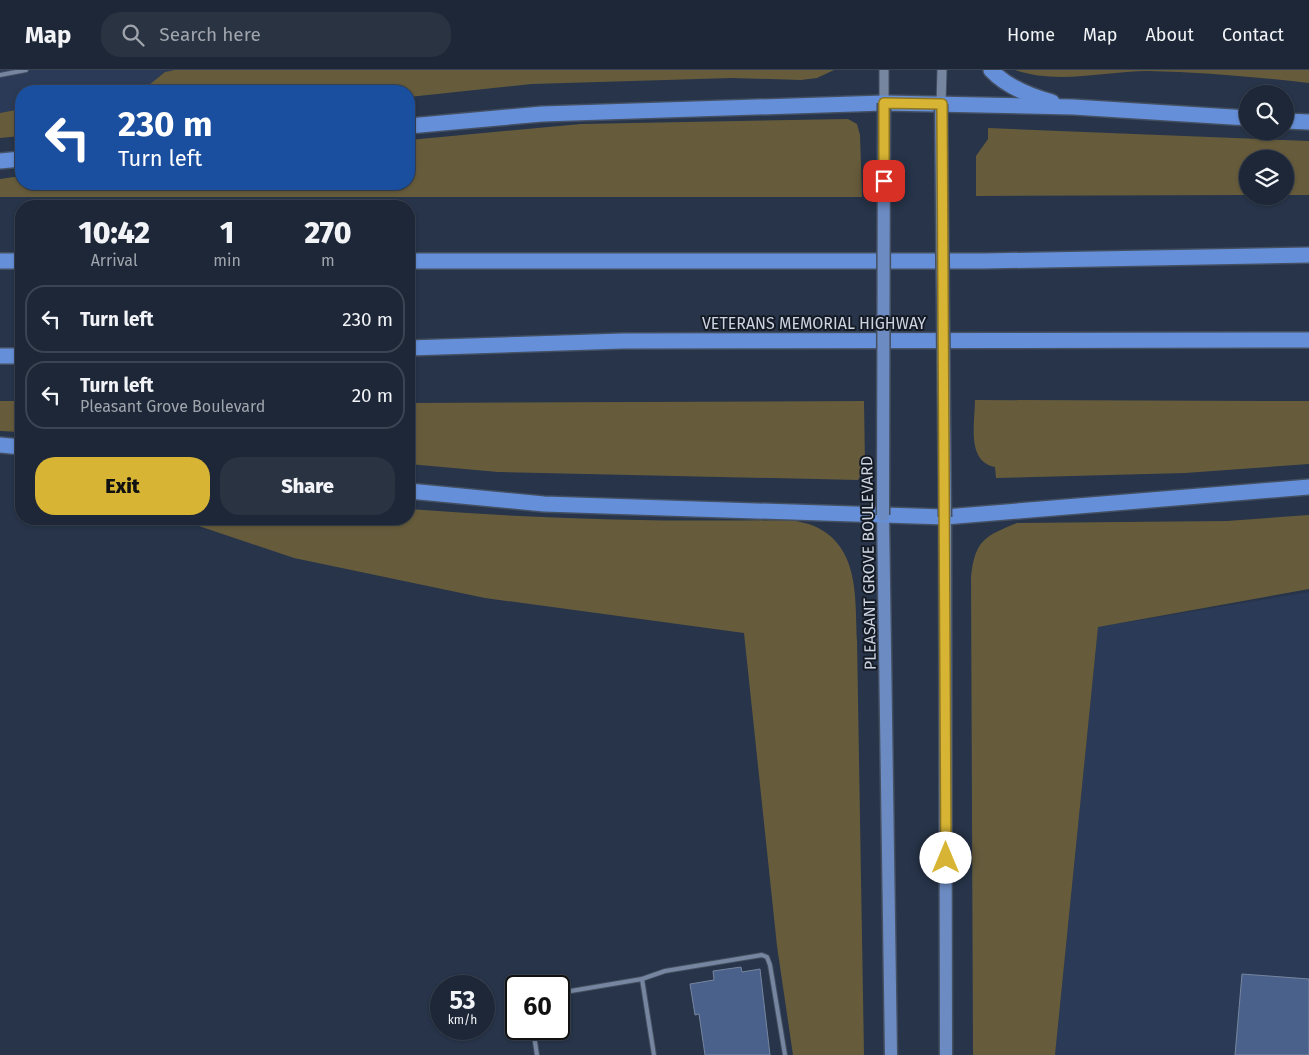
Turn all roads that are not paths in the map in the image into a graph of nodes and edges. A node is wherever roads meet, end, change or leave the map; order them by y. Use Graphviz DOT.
graph roads {
  1 [pos="26,70"];
  2 [pos="884,70"];
  3 [pos="942,70"];
  4 [pos="991,70"];
  5 [pos="0,75"];
  6 [pos="884,103"];
  7 [pos="942,104"];
  8 [pos="1073,107"];
  9 [pos="1239,117"];
  10 [pos="1294,121"];
  11 [pos="1309,122"];
  12 [pos="415,125"];
  13 [pos="15,160"];
  14 [pos="0,161"];
  15 [pos="1309,255"];
  16 [pos="0,261"];
  17 [pos="15,261"];
  18 [pos="415,261"];
  19 [pos="1309,340"];
  20 [pos="415,348"];
  21 [pos="0,356"];
  22 [pos="15,356"];
  23 [pos="0,445"];
  24 [pos="15,446"];
  25 [pos="1309,487"];
  26 [pos="415,493"];
  27 [pos="883,515"];
  28 [pos="944,517"];
  29 [pos="642,979"];
  30 [pos="570,991"];
  31 [pos="535,1040"];
  32 [pos="537,1055"];
  33 [pos="654,1055"];
  34 [pos="785,1055"];
  35 [pos="891,1055"];
  36 [pos="946,1055"];
  1 -- 5 [label="lane"];
  2 -- 6 [label="street, PLEASANT GROVE BOULEVARD"];
  3 -- 7 [label="street"];
  4 -- 8 [label="highway"];
  6 -- 7 [label="highway"];
  6 -- 12 [label="highway"];
  6 -- 27 [label="main road, PLEASANT GROVE BOULEVARD, bridge"];
  7 -- 8 [label="highway"];
  7 -- 28 [label="main road, bridge"];
  8 -- 9 [label="highway"];
  10 -- 11 [label="highway"];
  13 -- 14 [label="highway"];
  15 -- 18 [label="highway"];
  16 -- 17 [label="highway"];
  19 -- 20 [label="highway, VETERANS MEMORIAL HIGHWAY"];
  21 -- 22 [label="highway"];
  23 -- 24 [label="highway"];
  25 -- 28 [label="highway"];
  26 -- 27 [label="highway"];
  27 -- 28 [label="highway"];
  27 -- 35 [label="main road, PLEASANT GROVE BOULEVARD"];
  28 -- 36 [label="main road"];
  29 -- 30 [label="lane"];
  29 -- 33 [label="lane"];
  29 -- 34 [label="lane"];
  31 -- 32 [label="lane"];
}
